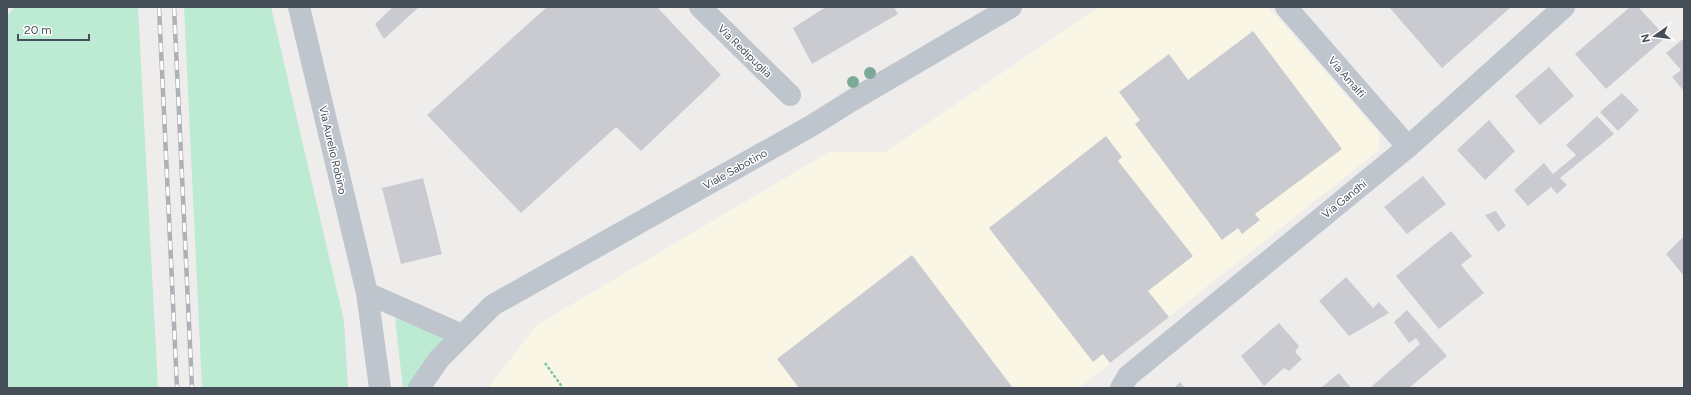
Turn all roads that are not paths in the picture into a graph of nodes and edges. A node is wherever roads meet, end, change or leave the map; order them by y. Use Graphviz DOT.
graph roads {
  1 [pos="299,7"];
  2 [pos="700,7"];
  3 [pos="1011,7"];
  4 [pos="1286,7"];
  5 [pos="1564,7"];
  6 [pos="790,95"];
  7 [pos="1408,146"];
  8 [pos="367,293"];
  9 [pos="462,335"];
  10 [pos="380,388"];
  11 [pos="419,388"];
  12 [pos="1121,388"];
  1 -- 8 [label="street, Via Aurelio Robino"];
  2 -- 6 [label="street, Via Redipuglia"];
  3 -- 9 [label="street, Viale Sabotino"];
  4 -- 7 [label="street, Via Amalfi"];
  5 -- 7 [label="street, Via Gandhi"];
  7 -- 12 [label="street, Via Gandhi"];
  8 -- 9 [label="street"];
  8 -- 10 [label="street, Via Aurelio Robino"];
  9 -- 11 [label="street"];
}
